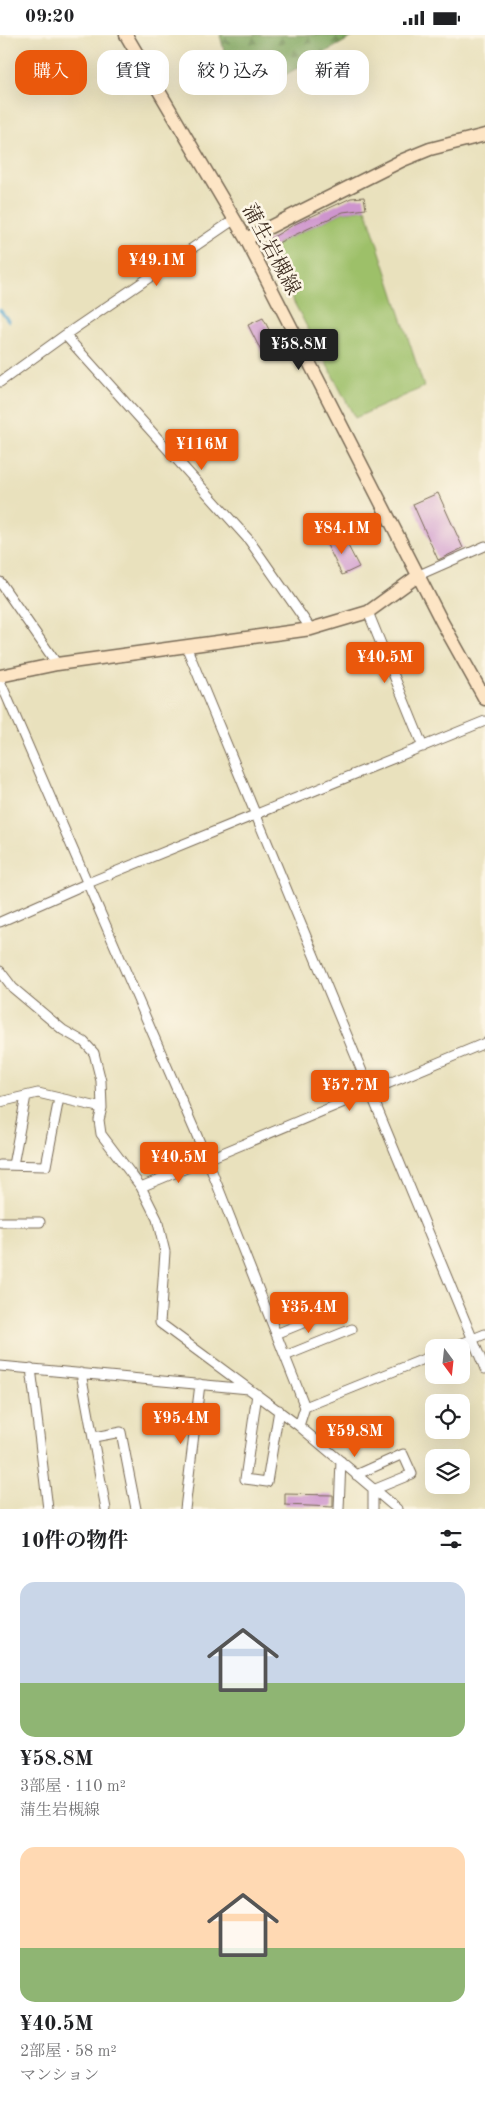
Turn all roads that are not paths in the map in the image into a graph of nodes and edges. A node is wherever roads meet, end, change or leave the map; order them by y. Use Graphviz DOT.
graph roads {
  1 [pos="126,35"];
  2 [pos="485,135"];
  3 [pos="235,219"];
  4 [pos="246,239"];
  5 [pos="65,335"];
  6 [pos="0,382"];
  7 [pos="485,546"];
  8 [pos="419,575"];
  9 [pos="0,582"];
  10 [pos="368,612"];
  11 [pos="311,629"];
  12 [pos="186,646"];
  13 [pos="57,664"];
  14 [pos="0,675"];
  15 [pos="0,681"];
  16 [pos="485,699"];
  17 [pos="485,721"];
  18 [pos="423,747"];
  19 [pos="256,815"];
  20 [pos="88,883"];
  21 [pos="0,922"];
  22 [pos="0,971"];
  23 [pos="485,1043"];
  24 [pos="370,1091"];
  25 [pos="26,1096"];
  26 [pos="59,1098"];
  27 [pos="0,1102"];
  28 [pos="102,1108"];
  29 [pos="206,1159"];
  30 [pos="0,1165"];
  31 [pos="13,1165"];
  32 [pos="141,1187"];
  33 [pos="0,1222"];
  34 [pos="40,1222"];
  35 [pos="332,1311"];
  36 [pos="352,1329"];
  37 [pos="276,1334"];
  38 [pos="485,1335"];
  39 [pos="473,1340"];
  40 [pos="470,1341"];
  41 [pos="285,1356"];
  42 [pos="425,1359"];
  43 [pos="0,1367"];
  44 [pos="31,1368"];
  45 [pos="485,1369"];
  46 [pos="81,1373"];
  47 [pos="200,1384"];
  48 [pos="254,1391"];
  49 [pos="305,1407"];
  50 [pos="279,1411"];
  51 [pos="299,1425"];
  52 [pos="94,1437"];
  53 [pos="341,1461"];
  54 [pos="356,1475"];
  55 [pos="373,1490"];
  56 [pos="48,1509"];
  57 [pos="106,1509"];
  58 [pos="136,1509"];
  59 [pos="186,1509"];
  60 [pos="339,1509"];
  61 [pos="373,1509"];
  62 [pos="397,1509"];
  1 -- 3 [label="main road, 蒲生岩槻線"];
  2 -- 4 [label="main road"];
  3 -- 4 [label="main road, 蒲生岩槻線"];
  3 -- 5 [label="street"];
  4 -- 8 [label="main road, 蒲生岩槻線"];
  5 -- 6 [label="street"];
  5 -- 11 [label="street"];
  7 -- 8 [label="street"];
  8 -- 10 [label="main road"];
  8 -- 16 [label="main road, 蒲生岩槻線"];
  9 -- 13 [label="street"];
  10 -- 11 [label="main road"];
  10 -- 18 [label="street"];
  11 -- 12 [label="main road"];
  12 -- 13 [label="main road"];
  12 -- 19 [label="street"];
  13 -- 14 [label="main road"];
  15 -- 20 [label="street"];
  17 -- 18 [label="street"];
  18 -- 19 [label="street"];
  19 -- 20 [label="street"];
  19 -- 24 [label="street"];
  20 -- 21 [label="street"];
  20 -- 29 [label="street"];
  22 -- 28 [label="street"];
  23 -- 24 [label="street"];
  24 -- 29 [label="street"];
  24 -- 39 [label="street"];
  25 -- 26 [label="street"];
  25 -- 27 [label="street"];
  25 -- 31 [label="street"];
  26 -- 28 [label="street"];
  26 -- 31 [label="street"];
  28 -- 32 [label="street"];
  29 -- 32 [label="street"];
  29 -- 37 [label="street"];
  30 -- 31 [label="street"];
  32 -- 48 [label="street"];
  33 -- 34 [label="street"];
  35 -- 37 [label="street"];
  36 -- 41 [label="street"];
  37 -- 41 [label="street"];
  38 -- 39 [label="street"];
  39 -- 40 [label="street"];
  39 -- 45 [label="street"];
  41 -- 49 [label="street"];
  42 -- 49 [label="street"];
  43 -- 44 [label="street"];
  44 -- 46 [label="street"];
  44 -- 56 [label="street"];
  46 -- 47 [label="street"];
  46 -- 52 [label="street"];
  47 -- 48 [label="street"];
  47 -- 59 [label="street"];
  48 -- 50 [label="street"];
  48 -- 50 [label="street"];
  49 -- 51 [label="street"];
  50 -- 51 [label="street"];
  51 -- 53 [label="street"];
  52 -- 57 [label="street"];
  52 -- 58 [label="street"];
  53 -- 54 [label="street"];
  53 -- 60 [label="street"];
  54 -- 55 [label="street"];
  54 -- 55 [label="street"];
  55 -- 61 [label="street"];
  55 -- 62 [label="street"];
}
